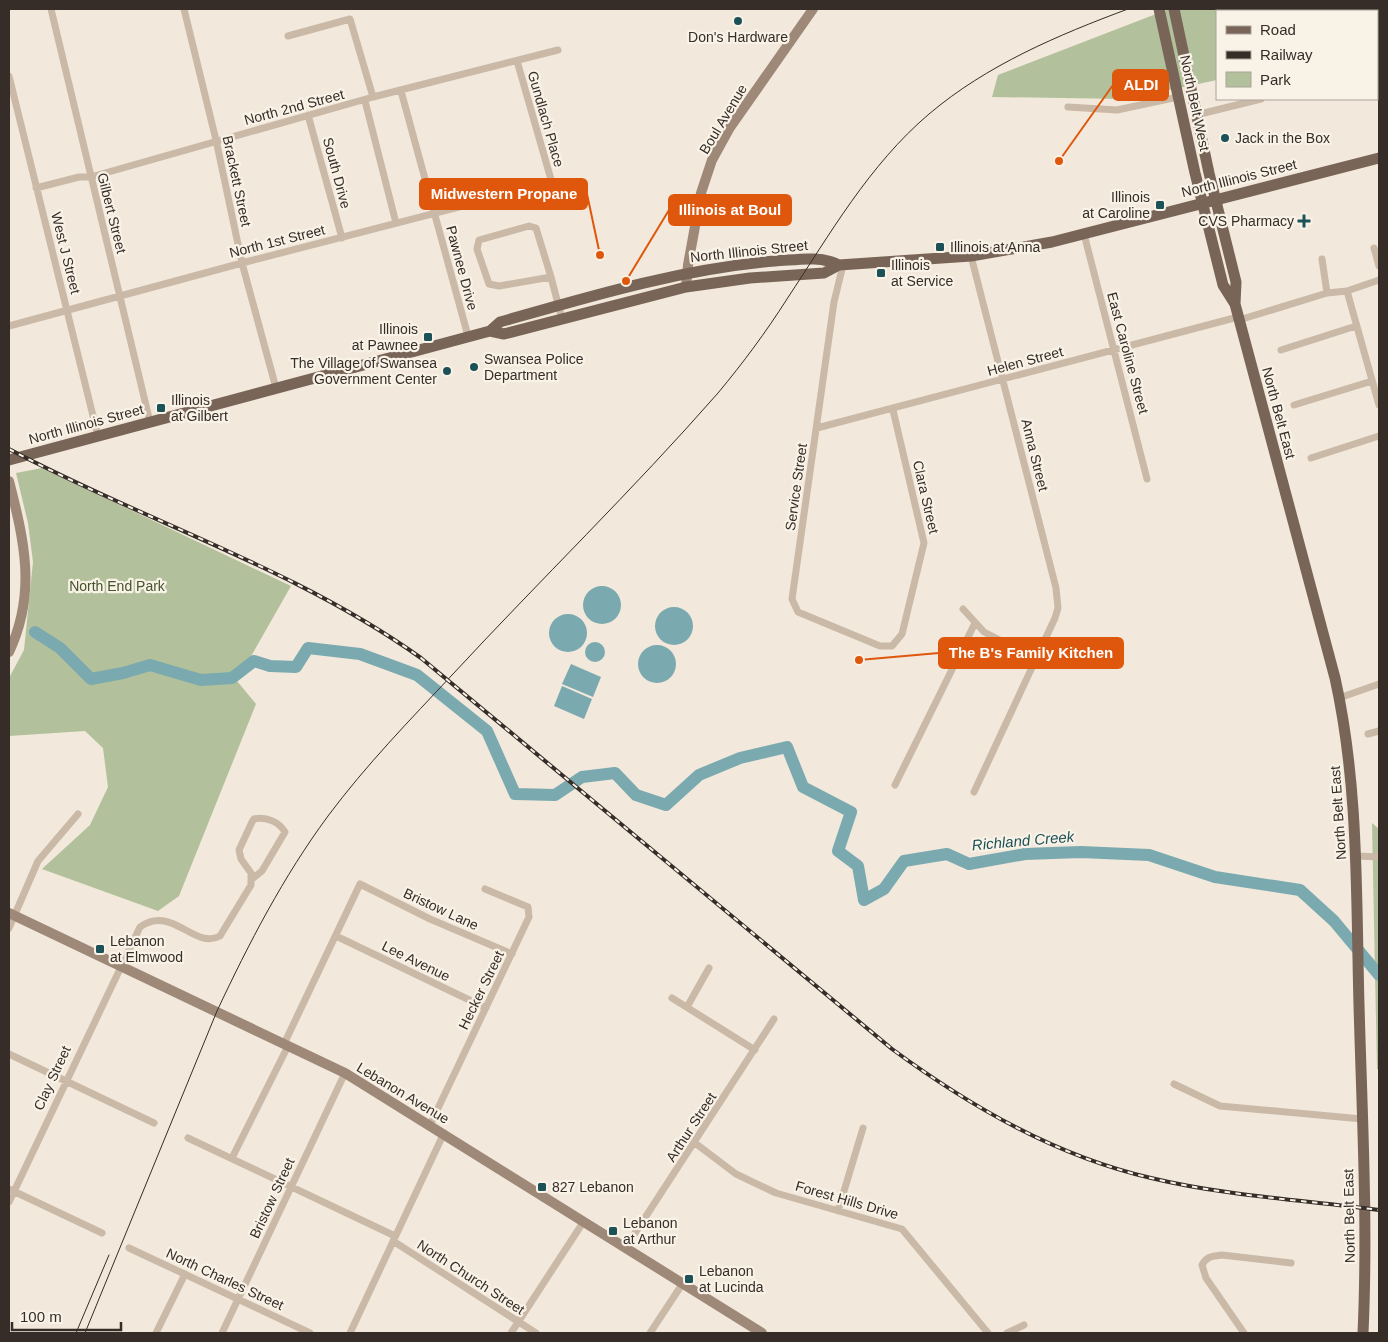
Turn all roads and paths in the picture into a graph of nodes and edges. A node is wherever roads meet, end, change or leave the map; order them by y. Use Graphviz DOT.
graph roads {
  1 [pos="51,9"];
  2 [pos="184,9"];
  3 [pos="813,9"];
  4 [pos="1159,9"];
  5 [pos="1174,9"];
  6 [pos="288,36"];
  7 [pos="558,50"];
  8 [pos="517,61"];
  9 [pos="9,76"];
  10 [pos="401,92"];
  11 [pos="373,97"];
  12 [pos="1178,97"];
  13 [pos="1258,100"];
  14 [pos="365,101"];
  15 [pos="1068,107"];
  16 [pos="308,115"];
  17 [pos="1196,115"];
  18 [pos="216,140"];
  19 [pos="1379,158"];
  20 [pos="91,177"];
  21 [pos="552,183"];
  22 [pos="36,188"];
  23 [pos="1215,199"];
  24 [pos="1202,202"];
  25 [pos="434,214"];
  26 [pos="396,223"];
  27 [pos="1084,234"];
  28 [pos="342,238"];
  29 [pos="1374,248"];
  30 [pos="971,256"];
  31 [pos="1322,259"];
  32 [pos="242,263"];
  33 [pos="841,265"];
  34 [pos="1379,266"];
  35 [pos="687,272"];
  36 [pos="551,276"];
  37 [pos="1379,280"];
  38 [pos="686,287"];
  39 [pos="1347,291"];
  40 [pos="1327,293"];
  41 [pos="120,296"];
  42 [pos="1235,304"];
  43 [pos="558,305"];
  44 [pos="67,310"];
  45 [pos="1239,318"];
  46 [pos="562,319"];
  47 [pos="9,326"];
  48 [pos="1356,326"];
  49 [pos="490,331"];
  50 [pos="468,336"];
  51 [pos="1114,350"];
  52 [pos="1281,350"];
  53 [pos="1003,380"];
  54 [pos="1372,381"];
  55 [pos="276,388"];
  56 [pos="1294,405"];
  57 [pos="1379,405"];
  58 [pos="893,410"];
  59 [pos="150,422"];
  60 [pos="817,428"];
  61 [pos="98,436"];
  62 [pos="1379,436"];
  63 [pos="1311,458"];
  64 [pos="9,460"];
  65 [pos="1148,479"];
  66 [pos="9,481"];
  67 [pos="963,609"];
  68 [pos="976,623"];
  69 [pos="892,646"];
  70 [pos="9,652"];
  71 [pos="1037,659"];
  72 [pos="1379,684"];
  73 [pos="1339,698"];
  74 [pos="1379,731"];
  75 [pos="1368,734"];
  76 [pos="895,785"];
  77 [pos="974,792"];
  78 [pos="78,814"];
  79 [pos="1356,856"];
  80 [pos="1379,857"];
  81 [pos="252,879"];
  82 [pos="485,889"];
  83 [pos="12,914"];
  84 [pos="9,928"];
  85 [pos="336,936"];
  86 [pos="512,954"];
  87 [pos="120,966"];
  88 [pos="709,968"];
  89 [pos="672,998"];
  90 [pos="687,1007"];
  91 [pos="486,1008"];
  92 [pos="774,1019"];
  93 [pos="286,1045"];
  94 [pos="756,1050"];
  95 [pos="9,1054"];
  96 [pos="345,1074"];
  97 [pos="65,1080"];
  98 [pos="1174,1084"];
  99 [pos="1362,1119"];
  100 [pos="154,1123"];
  101 [pos="430,1125"];
  102 [pos="863,1128"];
  103 [pos="444,1133"];
  104 [pos="188,1138"];
  105 [pos="695,1143"];
  106 [pos="232,1158"];
  107 [pos="291,1186"];
  108 [pos="11,1190"];
  109 [pos="9,1202"];
  110 [pos="838,1211"];
  111 [pos="584,1221"];
  112 [pos="102,1233"];
  113 [pos="394,1239"];
  114 [pos="129,1248"];
  115 [pos="626,1248"];
  116 [pos="1291,1263"];
  117 [pos="185,1274"];
  118 [pos="683,1283"];
  119 [pos="238,1299"];
  120 [pos="518,1322"];
  121 [pos="1024,1325"];
  122 [pos="156,1333"];
  123 [pos="222,1333"];
  124 [pos="310,1333"];
  125 [pos="350,1333"];
  126 [pos="510,1333"];
  127 [pos="536,1333"];
  128 [pos="650,1333"];
  129 [pos="762,1333"];
  130 [pos="988,1333"];
  131 [pos="1007,1333"];
  132 [pos="1244,1333"];
  133 [pos="1363,1333"];
  1 -- 20 [label="street, Gilbert Street"];
  2 -- 18 [label="street, Brackett Street"];
  3 -- 35 [label="main road, Boul Avenue"];
  4 -- 12 [label="main road, North Belt West"];
  5 -- 17 [label="main road, North Belt West"];
  6 -- 11 [label="street"];
  7 -- 8 [label="street, North 2nd Street"];
  8 -- 10 [label="street, North 2nd Street"];
  8 -- 21 [label="street, Gundlach Place"];
  9 -- 22 [label="street, West J Street"];
  10 -- 11 [label="street, North 2nd Street"];
  10 -- 25 [label="street, Pawnee Drive"];
  11 -- 14 [label="street, North 2nd Street"];
  12 -- 15 [label="street"];
  12 -- 24 [label="main road, North Belt West"];
  13 -- 17 [label="street"];
  14 -- 16 [label="street, North 2nd Street"];
  14 -- 26 [label="street"];
  16 -- 18 [label="street, North 2nd Street"];
  16 -- 28 [label="street, South Drive"];
  17 -- 23 [label="main road, North Belt West"];
  18 -- 20 [label="street, North 2nd Street"];
  18 -- 32 [label="street, Brackett Street"];
  19 -- 23 [label="main road, North Illinois Street"];
  20 -- 22 [label="street, North 2nd Street"];
  20 -- 41 [label="street, Gilbert Street"];
  21 -- 25 [label="street, North 1st Street"];
  22 -- 44 [label="street, West J Street"];
  23 -- 24 [label="main road, North Illinois Street"];
  23 -- 42 [label="main road, North Belt East"];
  24 -- 27 [label="main road, North Illinois Street"];
  24 -- 42 [label="main road, North Belt East"];
  25 -- 26 [label="street, North 1st Street"];
  25 -- 50 [label="street, Pawnee Drive"];
  26 -- 28 [label="street, North 1st Street"];
  27 -- 30 [label="main road, North Illinois Street"];
  27 -- 51 [label="street, East Caroline Street"];
  28 -- 32 [label="street, North 1st Street"];
  29 -- 34 [label="street"];
  30 -- 33 [label="main road, North Illinois Street"];
  30 -- 53 [label="street, Anna Street"];
  31 -- 40 [label="street"];
  32 -- 41 [label="street, North 1st Street"];
  32 -- 55 [label="street, Brackett Street"];
  33 -- 35 [label="main road, North Illinois Street"];
  33 -- 38 [label="main road, North Illinois Street"];
  33 -- 60 [label="street, Service Street"];
  35 -- 38 [label="main road, Boul Avenue"];
  35 -- 43 [label="main road, North Illinois Street"];
  36 -- 36 [label="street"];
  36 -- 43 [label="street"];
  37 -- 39 [label="street, Helen Street"];
  38 -- 46 [label="main road, North Illinois Street"];
  39 -- 40 [label="street, Helen Street"];
  39 -- 48 [label="street"];
  40 -- 45 [label="street, Helen Street"];
  41 -- 44 [label="street, North 1st Street"];
  41 -- 59 [label="street, Gilbert Street"];
  42 -- 45 [label="main road, North Belt East"];
  43 -- 46 [label="street"];
  43 -- 49 [label="main road, North Illinois Street"];
  44 -- 47 [label="street, North 1st Street"];
  44 -- 61 [label="street, West J Street"];
  45 -- 51 [label="street, Helen Street"];
  45 -- 73 [label="main road, North Belt East"];
  46 -- 49 [label="main road, North Illinois Street"];
  48 -- 52 [label="street"];
  48 -- 54 [label="street"];
  49 -- 50 [label="main road, North Illinois Street"];
  50 -- 55 [label="main road, North Illinois Street"];
  51 -- 53 [label="street, Helen Street"];
  51 -- 65 [label="street, East Caroline Street"];
  53 -- 58 [label="street, Helen Street"];
  53 -- 71 [label="street, Anna Street"];
  54 -- 56 [label="street"];
  54 -- 57 [label="street"];
  55 -- 59 [label="main road, North Illinois Street"];
  58 -- 60 [label="street, Helen Street"];
  58 -- 69 [label="street, Clara Street"];
  59 -- 61 [label="main road, North Illinois Street"];
  60 -- 69 [label="street, Service Street"];
  61 -- 64 [label="main road, North Illinois Street"];
  62 -- 63 [label="street"];
  66 -- 70 [label="main road"];
  67 -- 68 [label="street"];
  68 -- 71 [label="street"];
  68 -- 76 [label="street"];
  71 -- 77 [label="street, Anna Street"];
  72 -- 73 [label="street"];
  73 -- 79 [label="main road, North Belt East"];
  74 -- 75 [label="street"];
  78 -- 83 [label="street"];
  79 -- 80 [label="street"];
  79 -- 99 [label="main road, North Belt East"];
  81 -- 81 [label="street"];
  81 -- 87 [label="street, Clay Street"];
  82 -- 86 [label="street, Hecker Street"];
  83 -- 84 [label="street"];
  83 -- 87 [label="main road, Lebanon Avenue"];
  85 -- 86 [label="street, Bristow Lane"];
  85 -- 91 [label="street, Lee Avenue"];
  85 -- 93 [label="street"];
  86 -- 91 [label="street, Hecker Street"];
  87 -- 93 [label="main road, Lebanon Avenue"];
  87 -- 97 [label="street, Clay Street"];
  88 -- 90 [label="street"];
  89 -- 90 [label="street"];
  90 -- 94 [label="street"];
  91 -- 101 [label="street, Hecker Street"];
  92 -- 94 [label="street, Arthur Street"];
  93 -- 96 [label="main road, Lebanon Avenue"];
  93 -- 106 [label="street"];
  94 -- 105 [label="street, Arthur Street"];
  95 -- 97 [label="street"];
  96 -- 101 [label="main road, Lebanon Avenue"];
  96 -- 107 [label="street, Bristow Street"];
  97 -- 100 [label="street"];
  97 -- 108 [label="street, Clay Street"];
  98 -- 99 [label="street"];
  99 -- 133 [label="main road, North Belt East"];
  101 -- 103 [label="main road, Lebanon Avenue"];
  102 -- 110 [label="street"];
  103 -- 111 [label="main road, Lebanon Avenue"];
  103 -- 113 [label="street"];
  104 -- 106 [label="street, North Church Street"];
  105 -- 110 [label="street, Forest Hills Drive"];
  105 -- 115 [label="street, Arthur Street"];
  106 -- 107 [label="street, North Church Street"];
  107 -- 113 [label="street, North Church Street"];
  107 -- 119 [label="street, Bristow Street"];
  108 -- 109 [label="street, Clay Street"];
  108 -- 112 [label="street"];
  110 -- 130 [label="street, Forest Hills Drive"];
  111 -- 115 [label="main road, Lebanon Avenue"];
  111 -- 120 [label="street"];
  113 -- 120 [label="street, North Church Street"];
  113 -- 125 [label="street"];
  114 -- 117 [label="street, North Charles Street"];
  115 -- 118 [label="main road, Lebanon Avenue"];
  116 -- 132 [label="street"];
  117 -- 119 [label="street, North Charles Street"];
  117 -- 122 [label="street"];
  118 -- 128 [label="street"];
  118 -- 129 [label="main road, Lebanon Avenue"];
  119 -- 123 [label="street, Bristow Street"];
  119 -- 124 [label="street, North Charles Street"];
  120 -- 126 [label="street"];
  120 -- 127 [label="street, North Church Street"];
  121 -- 131 [label="street"];
}
